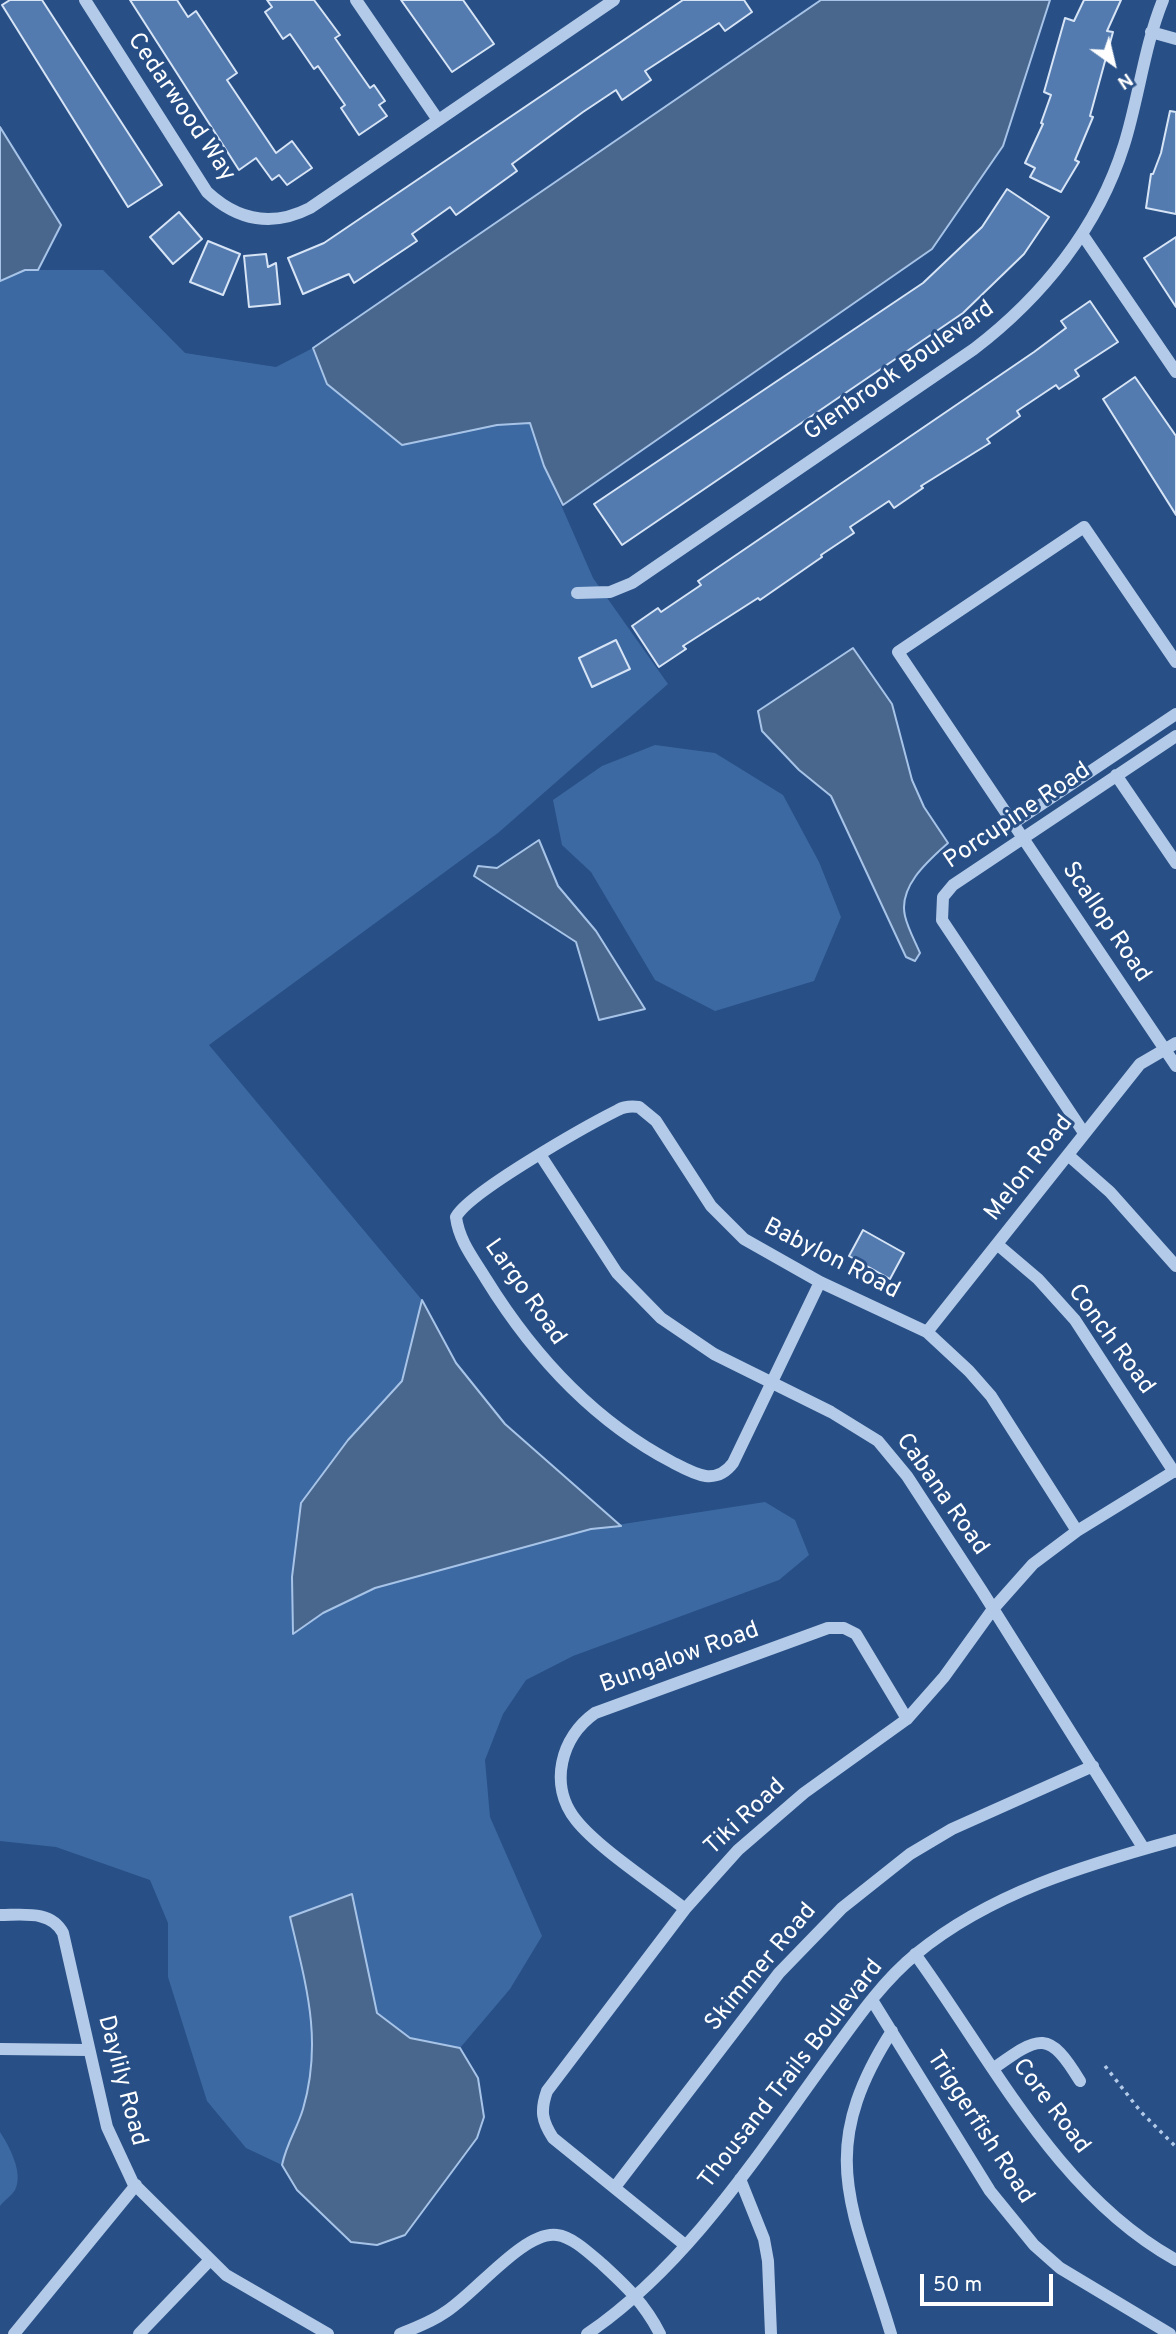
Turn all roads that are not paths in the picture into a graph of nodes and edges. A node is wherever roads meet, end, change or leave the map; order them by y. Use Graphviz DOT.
graph roads {
  1 [pos="85,0"];
  2 [pos="356,0"];
  3 [pos="614,0"];
  4 [pos="1163,0"];
  5 [pos="1151,33"];
  6 [pos="1176,39"];
  7 [pos="438,120"];
  8 [pos="1082,233"];
  9 [pos="1176,372"];
  10 [pos="577,593"];
  11 [pos="1176,662"];
  12 [pos="1176,714"];
  13 [pos="1176,736"];
  14 [pos="1116,775"];
  15 [pos="1013,824"];
  16 [pos="1022,839"];
  17 [pos="1176,863"];
  18 [pos="1171,1046"];
  19 [pos="1176,1066"];
  20 [pos="1084,1133"];
  21 [pos="1068,1155"];
  22 [pos="541,1156"];
  23 [pos="998,1245"];
  24 [pos="1176,1266"];
  25 [pos="820,1282"];
  26 [pos="927,1332"];
  27 [pos="773,1383"];
  28 [pos="1175,1471"];
  29 [pos="1077,1531"];
  30 [pos="993,1609"];
  31 [pos="907,1719"];
  32 [pos="1093,1766"];
  33 [pos="1176,1840"];
  34 [pos="1144,1849"];
  35 [pos="685,1909"];
  36 [pos="0,1915"];
  37 [pos="915,1954"];
  38 [pos="872,2000"];
  39 [pos="892,2031"];
  40 [pos="0,2049"];
  41 [pos="88,2050"];
  42 [pos="994,2068"];
  43 [pos="1080,2081"];
  44 [pos="740,2179"];
  45 [pos="136,2185"];
  46 [pos="615,2187"];
  47 [pos="685,2245"];
  48 [pos="1176,2260"];
  49 [pos="209,2261"];
  50 [pos="636,2295"];
  51 [pos="14,2334"];
  52 [pos="139,2334"];
  53 [pos="328,2334"];
  54 [pos="400,2334"];
  55 [pos="587,2334"];
  56 [pos="660,2334"];
  57 [pos="771,2334"];
  58 [pos="891,2334"];
  59 [pos="1170,2334"];
  1 -- 7 [label="street, Cedarwood Way"];
  2 -- 7 [label="street"];
  3 -- 7 [label="street, Cedarwood Way"];
  4 -- 5 [label="street, Glenbrook Boulevard"];
  5 -- 6 [label="street"];
  5 -- 8 [label="street, Glenbrook Boulevard"];
  8 -- 9 [label="street"];
  8 -- 10 [label="street, Glenbrook Boulevard"];
  11 -- 15 [label="street, Scallop Road"];
  12 -- 15 [label="street"];
  13 -- 14 [label="street, Porcupine Road"];
  14 -- 16 [label="street, Porcupine Road"];
  14 -- 17 [label="street"];
  15 -- 16 [label="street, Scallop Road"];
  16 -- 18 [label="street, Scallop Road"];
  16 -- 20 [label="street, Porcupine Road"];
  18 -- 19 [label="street, Scallop Road"];
  18 -- 20 [label="street, Melon Road"];
  20 -- 21 [label="street, Melon Road"];
  21 -- 23 [label="street, Melon Road"];
  21 -- 24 [label="street"];
  22 -- 25 [label="street, Babylon Road"];
  22 -- 27 [label="street, Cabana Road"];
  22 -- 27 [label="street, Largo Road"];
  23 -- 26 [label="street, Melon Road"];
  23 -- 28 [label="street, Conch Road"];
  25 -- 26 [label="street, Babylon Road"];
  25 -- 27 [label="street, Largo Road"];
  26 -- 29 [label="street, Babylon Road"];
  27 -- 30 [label="street, Cabana Road"];
  28 -- 29 [label="street, Tiki Road"];
  29 -- 30 [label="street, Tiki Road"];
  30 -- 31 [label="street, Tiki Road"];
  30 -- 32 [label="street, Cabana Road"];
  31 -- 35 [label="street, Tiki Road"];
  31 -- 35 [label="street, Bungalow Road"];
  32 -- 34 [label="street, Cabana Road"];
  32 -- 46 [label="street, Skimmer Road"];
  33 -- 34 [label="street, Thousand Trails Boulevard"];
  34 -- 37 [label="street, Thousand Trails Boulevard"];
  35 -- 46 [label="street, Tiki Road"];
  36 -- 41 [label="street, Daylily Road"];
  37 -- 38 [label="street, Thousand Trails Boulevard"];
  37 -- 42 [label="street, Core Road"];
  38 -- 39 [label="street, Triggerfish Road"];
  38 -- 44 [label="street, Thousand Trails Boulevard"];
  39 -- 58 [label="street"];
  39 -- 59 [label="street, Triggerfish Road"];
  40 -- 41 [label="street"];
  41 -- 45 [label="street, Daylily Road"];
  42 -- 43 [label="street"];
  42 -- 48 [label="street, Core Road"];
  44 -- 47 [label="street, Thousand Trails Boulevard"];
  44 -- 57 [label="street"];
  45 -- 49 [label="street, Daylily Road"];
  45 -- 51 [label="street"];
  46 -- 47 [label="street, Tiki Road"];
  47 -- 50 [label="street, Thousand Trails Boulevard"];
  49 -- 52 [label="street"];
  49 -- 53 [label="street, Daylily Road"];
  50 -- 54 [label="street"];
  50 -- 55 [label="street, Thousand Trails Boulevard"];
  50 -- 56 [label="street"];
}
